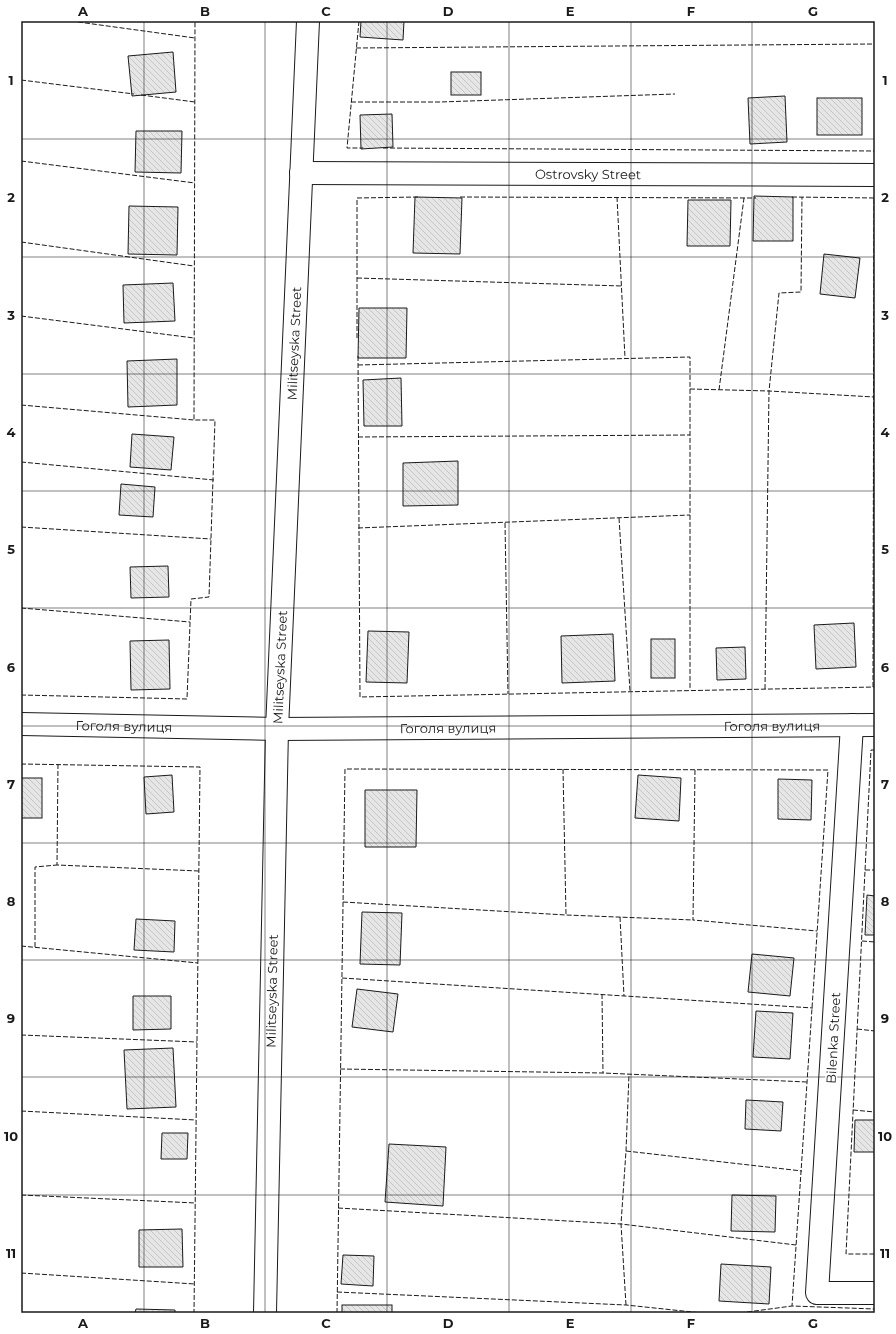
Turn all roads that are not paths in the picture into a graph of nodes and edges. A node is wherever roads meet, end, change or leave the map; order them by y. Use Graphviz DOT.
graph roads {
  1 [pos="308,21"];
  2 [pos="301,173"];
  3 [pos="875,175"];
  4 [pos="21,724"];
  5 [pos="875,724"];
  6 [pos="852,725"];
  7 [pos="277,729"];
  8 [pos="875,1293"];
  9 [pos="265,1313"];
  1 -- 2 [label="street, Militseyska Street"];
  2 -- 3 [label="street, Ostrovsky Street"];
  2 -- 7 [label="street, Militseyska Street"];
  4 -- 7 [label="street, Гоголя вулиця"];
  5 -- 6 [label="street, Гоголя вулиця"];
  6 -- 7 [label="street, Гоголя вулиця"];
  6 -- 8 [label="street, Bilenka Street"];
  7 -- 9 [label="street, Militseyska Street"];
}
